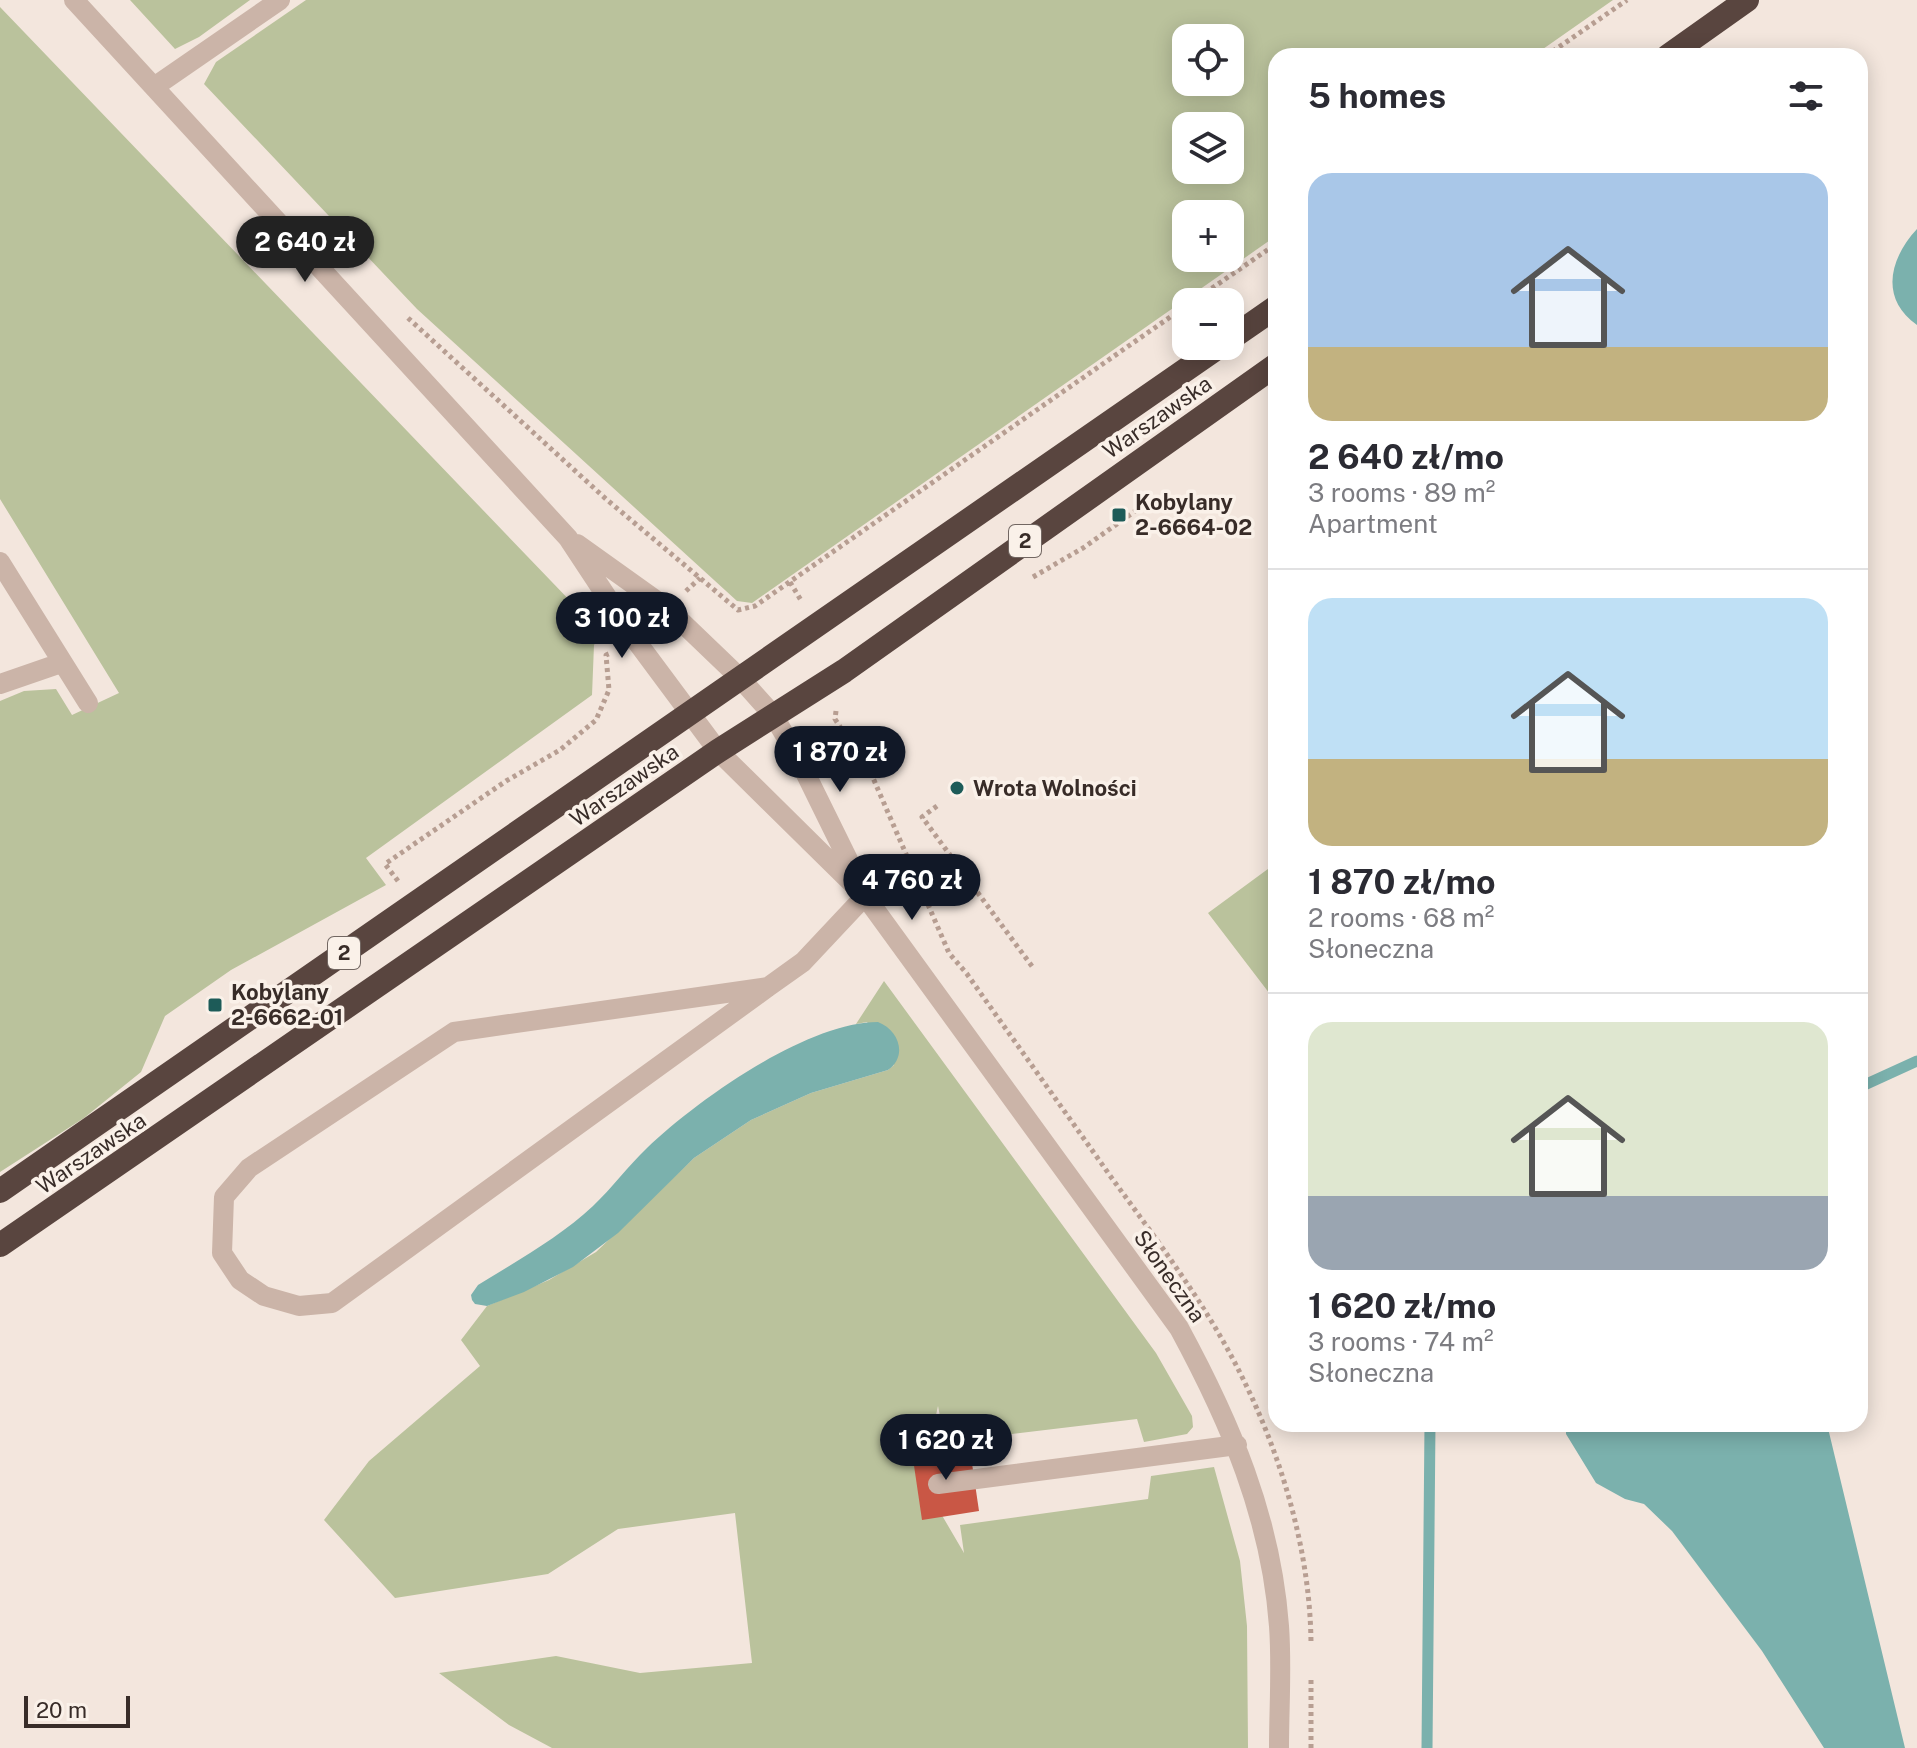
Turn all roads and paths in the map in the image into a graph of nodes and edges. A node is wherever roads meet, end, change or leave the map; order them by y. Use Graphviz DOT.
graph roads {
  1 [pos="74,0"];
  2 [pos="280,0"];
  3 [pos="1627,0"];
  4 [pos="1747,0"];
  5 [pos="1558,48"];
  6 [pos="1679,48"];
  7 [pos="154,87"];
  8 [pos="1268,250"];
  9 [pos="1212,288"];
  10 [pos="399,310"];
  11 [pos="1268,313"];
  12 [pos="1172,316"];
  13 [pos="1244,329"];
  14 [pos="1200,360"];
  15 [pos="1268,371"];
  16 [pos="568,538"];
  17 [pos="0,562"];
  18 [pos="700,578"];
  19 [pos="668,609"];
  20 [pos="634,638"];
  21 [pos="61,663"];
  22 [pos="740,678"];
  23 [pos="0,684"];
  24 [pos="837,702"];
  25 [pos="88,703"];
  26 [pos="689,714"];
  27 [pos="773,715"];
  28 [pos="718,751"];
  29 [pos="937,806"];
  30 [pos="402,886"];
  31 [pos="865,896"];
  32 [pos="1034,969"];
  33 [pos="922,975"];
  34 [pos="768,987"];
  35 [pos="0,1191"];
  36 [pos="0,1245"];
  37 [pos="1237,1445"];
  38 [pos="938,1484"];
  39 [pos="1279,1748"];
  1 -- 7 [label="street"];
  2 -- 7 [label="street"];
  3 -- 5 [label="path"];
  4 -- 6 [label="highway"];
  7 -- 16 [label="street"];
  8 -- 9 [label="path"];
  10 -- 18 [label="path"];
  11 -- 13 [label="highway"];
  12 -- 18 [label="path"];
  14 -- 22 [label="highway, Warszawska / 2"];
  15 -- 27 [label="highway, Warszawska / 2"];
  16 -- 19 [label="street, Słoneczna"];
  16 -- 20 [label="street, Słoneczna"];
  17 -- 21 [label="street"];
  18 -- 19 [label="path"];
  19 -- 22 [label="street, Słoneczna"];
  20 -- 26 [label="street, Słoneczna"];
  20 -- 30 [label="path"];
  21 -- 23 [label="street"];
  21 -- 25 [label="street"];
  22 -- 26 [label="highway, Warszawska / 2"];
  22 -- 27 [label="street, Słoneczna"];
  24 -- 33 [label="path"];
  26 -- 28 [label="street, Słoneczna"];
  26 -- 35 [label="highway, Warszawska / 2"];
  27 -- 28 [label="highway, Warszawska / 2"];
  27 -- 31 [label="street, Słoneczna"];
  28 -- 31 [label="street, Słoneczna"];
  28 -- 36 [label="highway, Warszawska / 2"];
  29 -- 32 [label="path"];
  31 -- 33 [label="street, Słoneczna"];
  31 -- 34 [label="street"];
  33 -- 37 [label="street, Słoneczna"];
  34 -- 34 [label="street"];
  37 -- 38 [label="street"];
  37 -- 39 [label="street, Słoneczna"];
}
